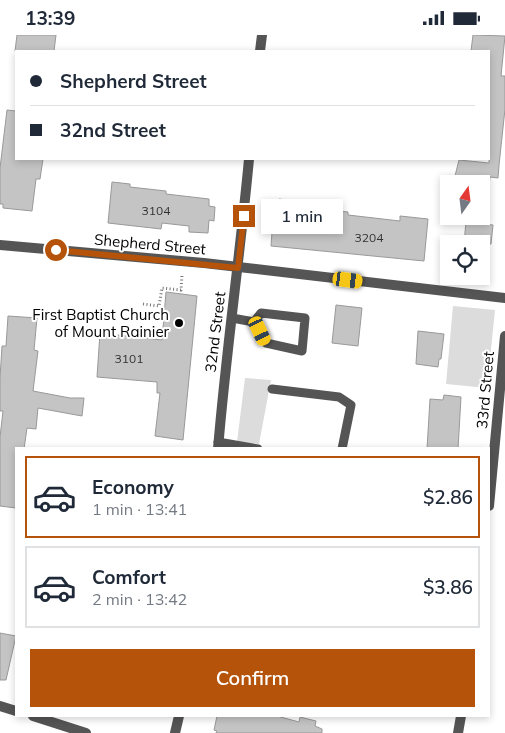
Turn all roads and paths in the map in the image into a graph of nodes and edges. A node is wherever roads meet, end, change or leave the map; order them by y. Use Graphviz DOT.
graph roads {
  1 [pos="262,35"];
  2 [pos="260,50"];
  3 [pos="249,160"];
  4 [pos="0,245"];
  5 [pos="238,268"];
  6 [pos="182,275"];
  7 [pos="505,298"];
  8 [pos="143,303"];
  9 [pos="232,318"];
  10 [pos="254,322"];
  11 [pos="505,336"];
  12 [pos="272,389"];
  13 [pos="218,445"];
  14 [pos="238,447"];
  15 [pos="342,447"];
  16 [pos="490,495"];
  17 [pos="0,706"];
  18 [pos="15,711"];
  19 [pos="36,717"];
  20 [pos="179,717"];
  21 [pos="461,717"];
  22 [pos="86,733"];
  23 [pos="175,733"];
  24 [pos="458,733"];
  1 -- 2 [label="street"];
  3 -- 5 [label="street, 32nd Street"];
  4 -- 5 [label="street, Shepherd Street"];
  5 -- 7 [label="street, Shepherd Street"];
  5 -- 9 [label="street, 32nd Street"];
  6 -- 8 [label="path"];
  9 -- 10 [label="lane"];
  9 -- 13 [label="street, 32nd Street"];
  10 -- 10 [label="lane"];
  11 -- 16 [label="street, 33rd Street"];
  12 -- 15 [label="lane"];
  13 -- 14 [label="lane"];
  17 -- 18 [label="street"];
  19 -- 22 [label="street"];
  20 -- 23 [label="street"];
  21 -- 24 [label="street"];
}
